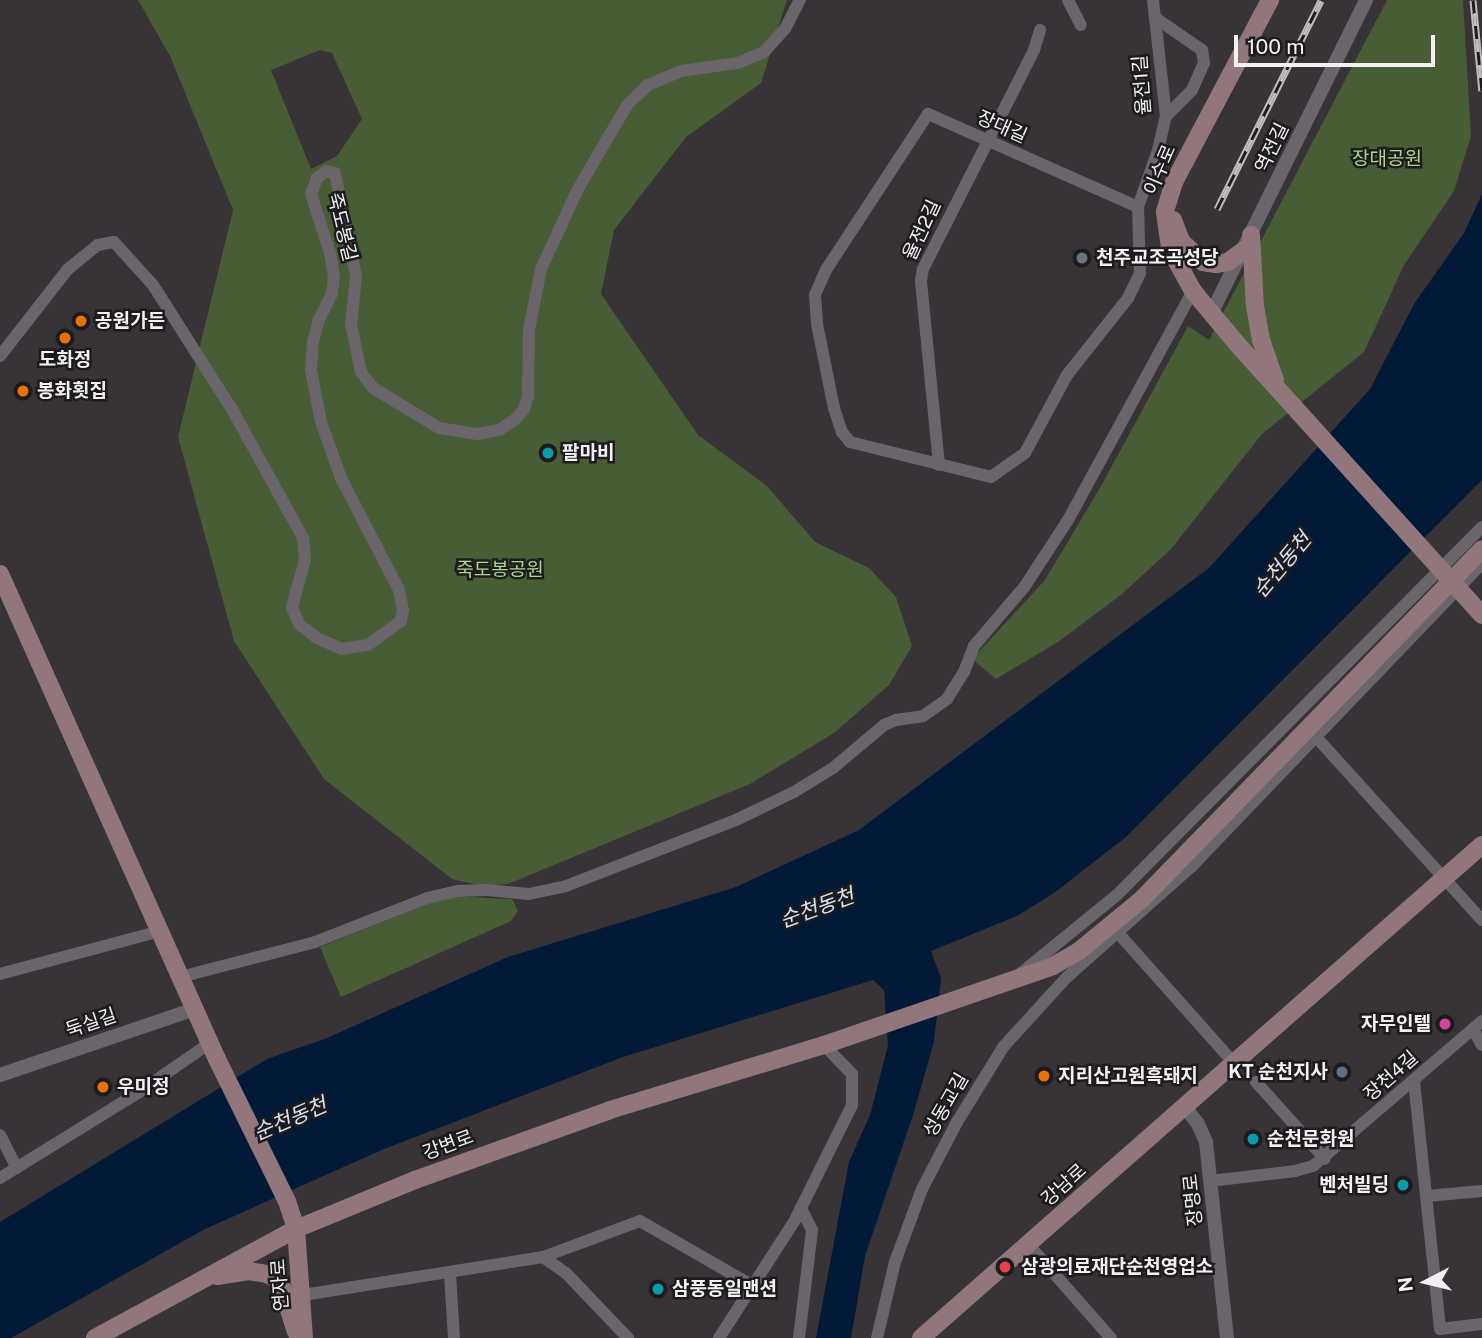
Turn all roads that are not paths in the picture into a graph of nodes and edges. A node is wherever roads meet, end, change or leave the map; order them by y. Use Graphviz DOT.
graph roads {
  1 [pos="800,0"];
  2 [pos="1068,0"];
  3 [pos="1153,0"];
  4 [pos="1270,0"];
  5 [pos="1366,0"];
  6 [pos="1157,19"];
  7 [pos="1080,25"];
  8 [pos="1040,30"];
  9 [pos="1166,116"];
  10 [pos="987,141"];
  11 [pos="1174,182"];
  12 [pos="1138,207"];
  13 [pos="1248,242"];
  14 [pos="1194,291"];
  15 [pos="1212,313"];
  16 [pos="0,356"];
  17 [pos="1277,387"];
  18 [pos="939,465"];
  19 [pos="1482,527"];
  20 [pos="1482,540"];
  21 [pos="1482,550"];
  22 [pos="1436,564"];
  23 [pos="1482,564"];
  24 [pos="0,574"];
  25 [pos="1457,589"];
  26 [pos="1482,615"];
  27 [pos="1316,737"];
  28 [pos="1269,763"];
  29 [pos="1482,845"];
  30 [pos="1444,878"];
  31 [pos="1142,899"];
  32 [pos="1482,920"];
  33 [pos="160,931"];
  34 [pos="1119,934"];
  35 [pos="0,974"];
  36 [pos="180,977"];
  37 [pos="1016,977"];
  38 [pos="195,1009"];
  39 [pos="1478,1025"];
  40 [pos="831,1043"];
  41 [pos="1482,1045"];
  42 [pos="214,1051"];
  43 [pos="1234,1063"];
  44 [pos="0,1075"];
  45 [pos="1415,1081"];
  46 [pos="1256,1082"];
  47 [pos="1184,1107"];
  48 [pos="0,1135"];
  49 [pos="1325,1158"];
  50 [pos="16,1168"];
  51 [pos="0,1178"];
  52 [pos="1210,1181"];
  53 [pos="1482,1191"];
  54 [pos="1427,1196"];
  55 [pos="801,1208"];
  56 [pos="296,1229"];
  57 [pos="1028,1244"];
  58 [pos="543,1258"];
  59 [pos="450,1273"];
  60 [pos="203,1278"];
  61 [pos="753,1286"];
  62 [pos="303,1295"];
  63 [pos="1482,1324"];
  64 [pos="95,1338"];
  65 [pos="298,1338"];
  66 [pos="304,1338"];
  67 [pos="454,1338"];
  68 [pos="628,1338"];
  69 [pos="719,1338"];
  70 [pos="799,1338"];
  71 [pos="877,1338"];
  72 [pos="921,1338"];
  73 [pos="1111,1338"];
  74 [pos="1227,1338"];
  1 -- 16 [label="street, 죽도봉길"];
  2 -- 7 [label="street"];
  3 -- 6 [label="street, 율전1길"];
  4 -- 11 [label="main road, 이수로"];
  5 -- 13 [label="street, 역전길"];
  6 -- 9 [label="street, 율전1길"];
  6 -- 9 [label="street"];
  8 -- 10 [label="street, 율전2길"];
  9 -- 12 [label="street, 율전1길"];
  10 -- 12 [label="street, 장대길"];
  10 -- 18 [label="street, 율전2길"];
  10 -- 18 [label="street, 장대길"];
  11 -- 13 [label="main road"];
  11 -- 14 [label="main road, 이수로"];
  12 -- 18 [label="street, 장대길"];
  13 -- 15 [label="street, 역전길"];
  13 -- 17 [label="main road"];
  14 -- 15 [label="main road, 이수로"];
  14 -- 36 [label="street"];
  15 -- 17 [label="main road, 이수로"];
  17 -- 22 [label="main road, 이수로"];
  19 -- 22 [label="street"];
  20 -- 28 [label="main road"];
  21 -- 28 [label="main road"];
  22 -- 25 [label="main road"];
  22 -- 37 [label="street"];
  23 -- 25 [label="street"];
  24 -- 33 [label="main road, 연자로"];
  25 -- 26 [label="main road"];
  25 -- 27 [label="street"];
  27 -- 30 [label="street"];
  27 -- 34 [label="street"];
  28 -- 31 [label="main road"];
  28 -- 37 [label="main road"];
  29 -- 30 [label="main road, 강남로"];
  30 -- 32 [label="street"];
  30 -- 43 [label="main road, 강남로"];
  31 -- 34 [label="street"];
  31 -- 37 [label="main road"];
  33 -- 35 [label="street"];
  33 -- 36 [label="main road, 연자로"];
  34 -- 43 [label="street"];
  34 -- 71 [label="street, 성동교길"];
  36 -- 38 [label="main road, 연자로"];
  37 -- 40 [label="main road, 강변로"];
  38 -- 42 [label="main road, 연자로"];
  38 -- 44 [label="street, 둑실길"];
  39 -- 41 [label="street"];
  39 -- 45 [label="street, 장천4길"];
  40 -- 55 [label="street"];
  40 -- 56 [label="main road, 강변로"];
  42 -- 50 [label="street"];
  42 -- 56 [label="main road, 연자로"];
  43 -- 47 [label="main road, 강남로"];
  45 -- 49 [label="street, 장천4길"];
  45 -- 54 [label="street"];
  46 -- 49 [label="street"];
  47 -- 52 [label="street, 장명로"];
  47 -- 57 [label="main road, 강남로"];
  48 -- 50 [label="street"];
  49 -- 52 [label="street, 장천4길"];
  50 -- 51 [label="street"];
  52 -- 74 [label="street, 장명로"];
  53 -- 54 [label="street"];
  54 -- 63 [label="street"];
  55 -- 61 [label="street"];
  55 -- 70 [label="street"];
  56 -- 60 [label="main road, 강변로"];
  56 -- 62 [label="main road, 연자로"];
  57 -- 72 [label="main road, 강남로"];
  57 -- 73 [label="street"];
  58 -- 59 [label="street"];
  58 -- 61 [label="street"];
  58 -- 68 [label="street"];
  59 -- 62 [label="street"];
  59 -- 67 [label="street"];
  60 -- 64 [label="main road, 강변로"];
  60 -- 65 [label="main road"];
  61 -- 69 [label="street"];
  62 -- 66 [label="main road, 연자로"];
}
